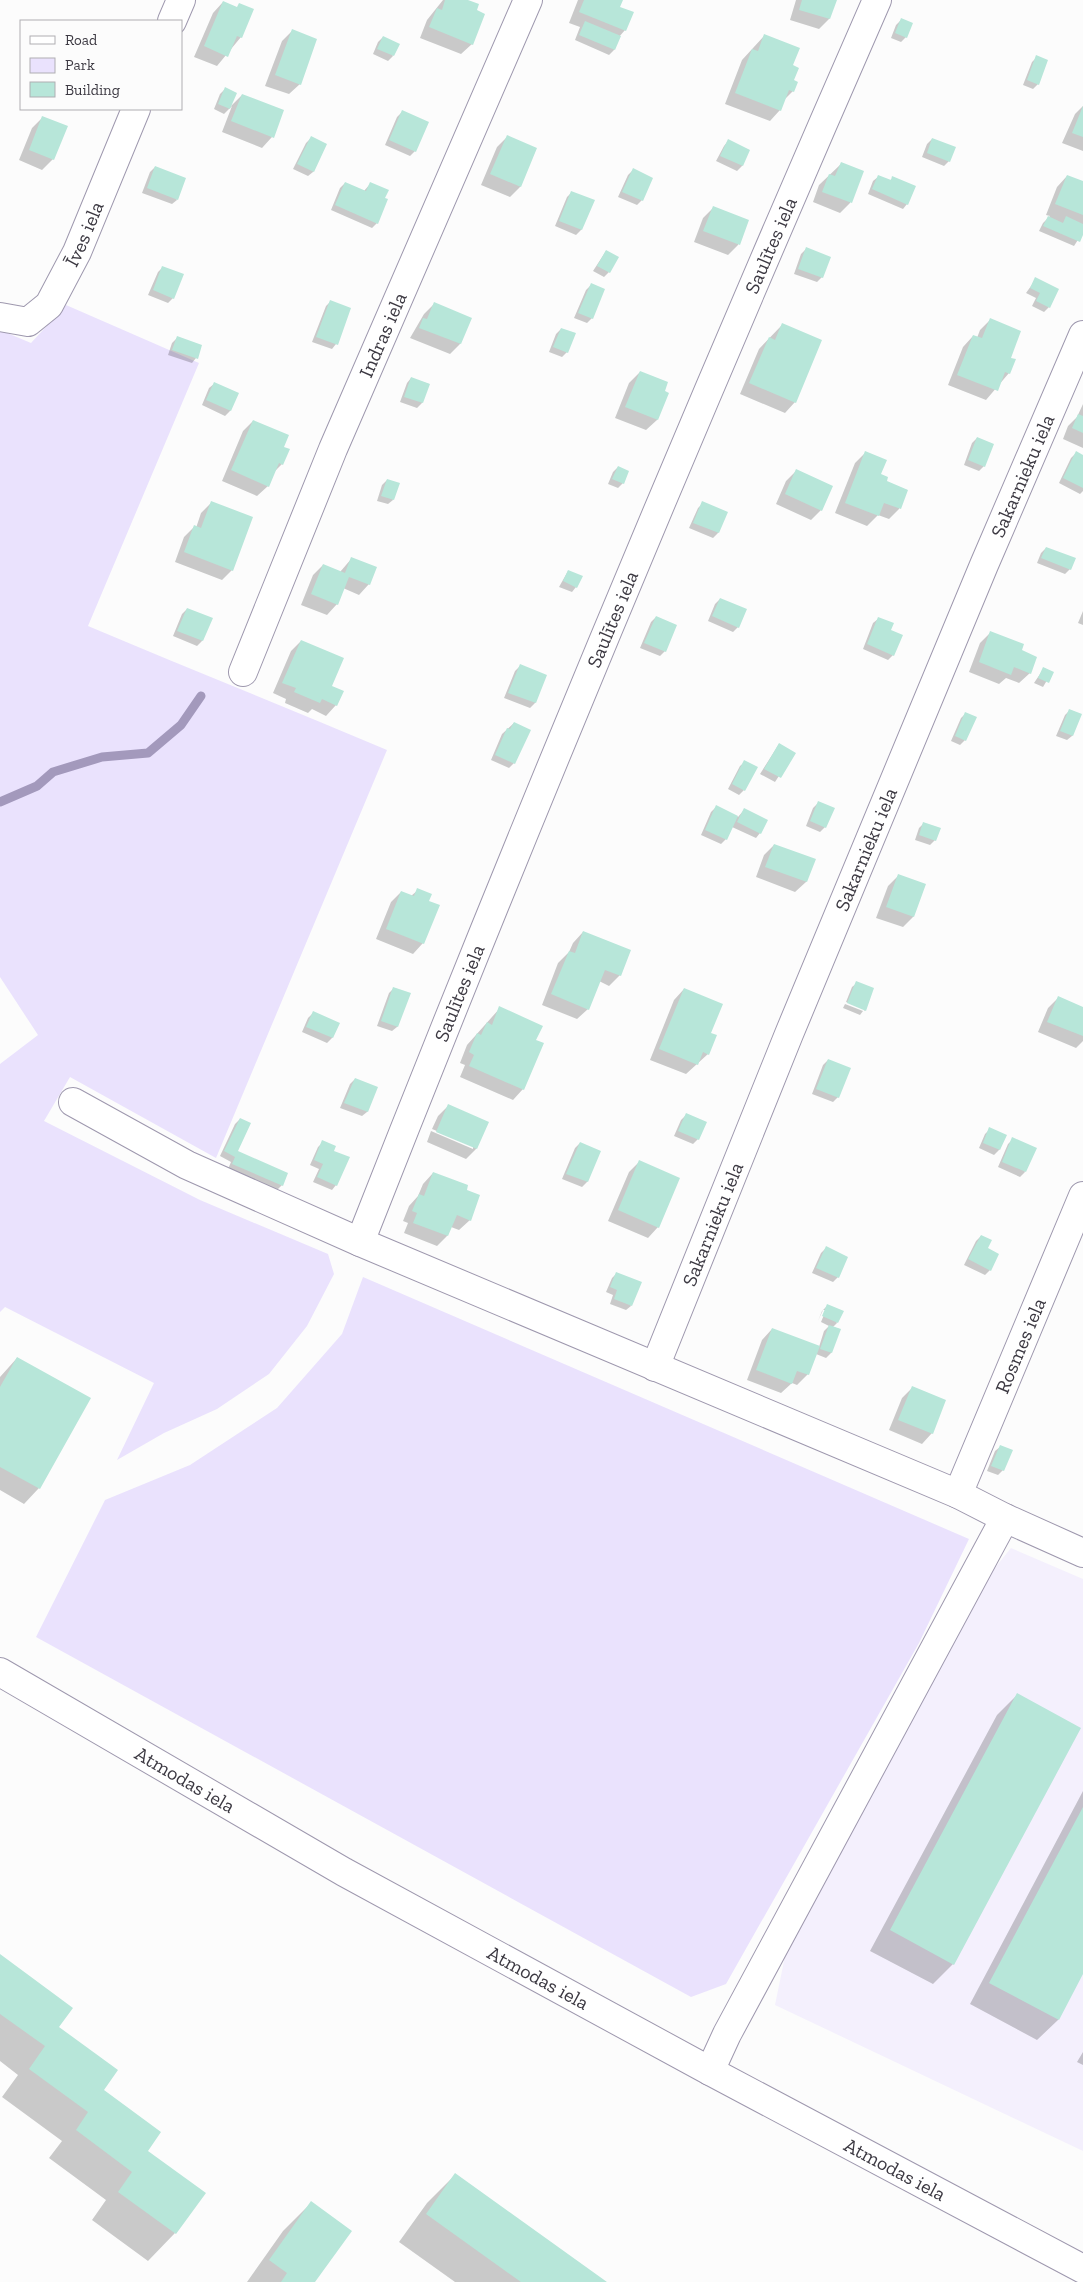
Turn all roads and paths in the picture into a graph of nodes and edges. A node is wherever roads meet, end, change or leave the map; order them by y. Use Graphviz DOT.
graph roads {
  1 [pos="180,0"];
  2 [pos="528,0"];
  3 [pos="877,0"];
  4 [pos="172,20"];
  5 [pos="136,110"];
  6 [pos="0,317"];
  7 [pos="1083,335"];
  8 [pos="243,672"];
  9 [pos="73,1102"];
  10 [pos="1083,1196"];
  11 [pos="360,1242"];
  12 [pos="655,1367"];
  13 [pos="958,1494"];
  14 [pos="1005,1518"];
  15 [pos="1083,1553"];
  16 [pos="0,1672"];
  17 [pos="710,2071"];
  18 [pos="1083,2269"];
  1 -- 4 [label="street"];
  2 -- 8 [label="street, Indras iela"];
  3 -- 11 [label="street, Saulītes iela"];
  5 -- 6 [label="street, Īves iela"];
  7 -- 12 [label="street, Sakarnieku iela"];
  9 -- 11 [label="street"];
  10 -- 13 [label="street, Rosmes iela"];
  11 -- 12 [label="street"];
  12 -- 13 [label="street"];
  13 -- 14 [label="street"];
  14 -- 15 [label="street"];
  14 -- 17 [label="street"];
  16 -- 17 [label="street, Atmodas iela"];
  17 -- 18 [label="street, Atmodas iela"];
}
